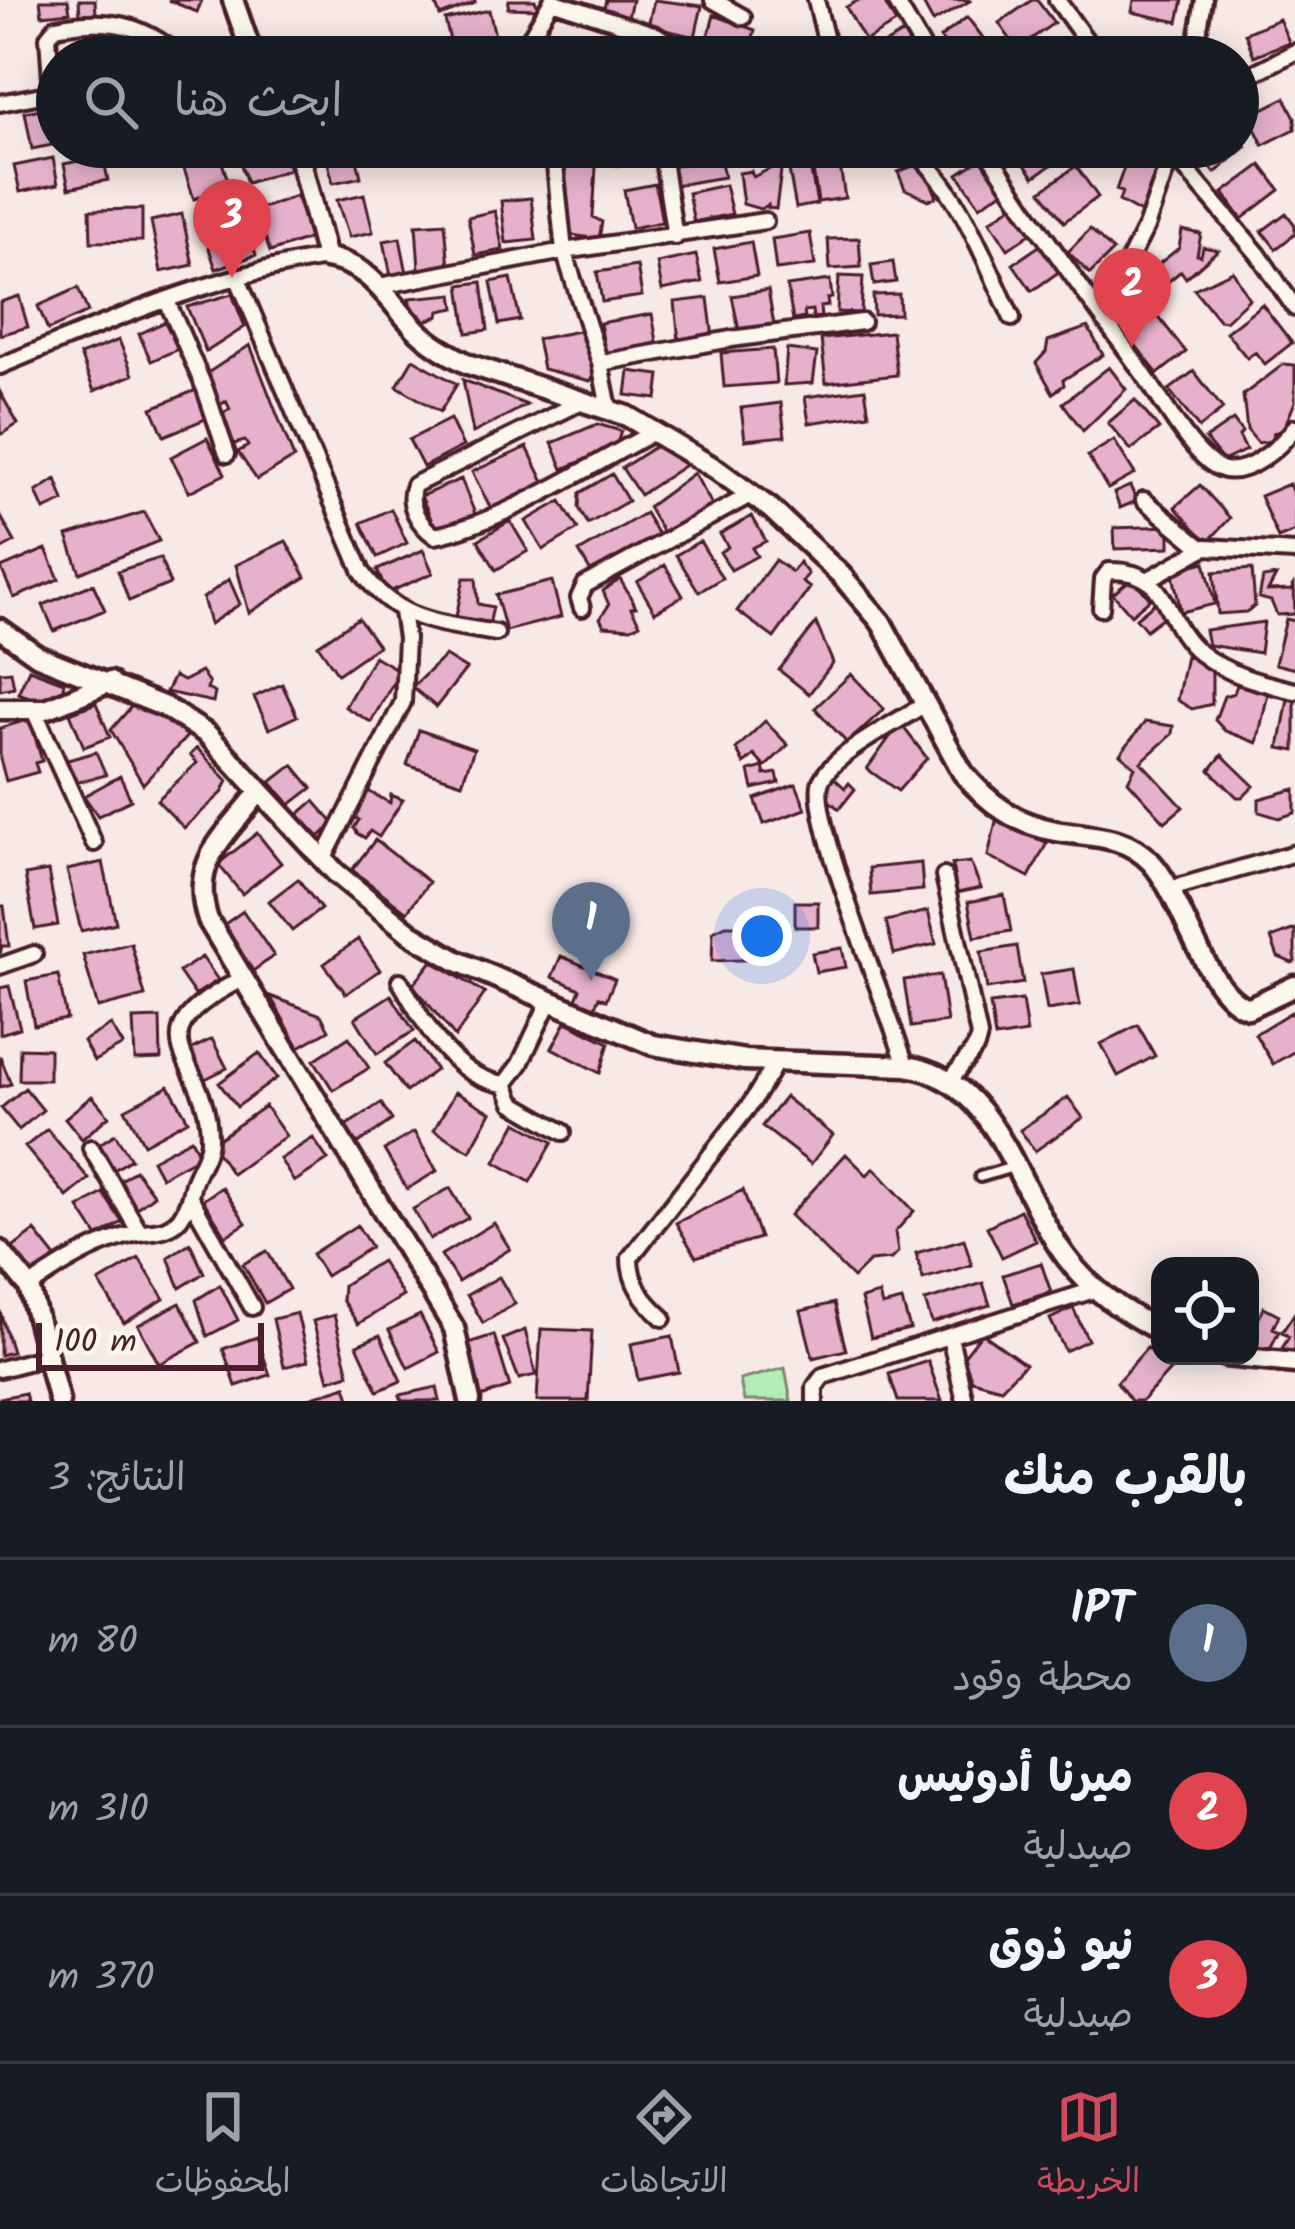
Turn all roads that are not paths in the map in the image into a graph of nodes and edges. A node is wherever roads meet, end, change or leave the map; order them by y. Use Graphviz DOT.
graph roads {
  1 [pos="233,0"];
  2 [pos="715,0"];
  3 [pos="816,0"];
  4 [pos="895,0"];
  5 [pos="1057,0"];
  6 [pos="1204,0"];
  7 [pos="552,1"];
  8 [pos="743,17"];
  9 [pos="49,36"];
  10 [pos="157,36"];
  11 [pos="245,36"];
  12 [pos="531,36"];
  13 [pos="654,36"];
  14 [pos="825,36"];
  15 [pos="916,36"];
  16 [pos="1082,36"];
  17 [pos="1198,36"];
  18 [pos="1295,52"];
  19 [pos="1259,70"];
  20 [pos="36,96"];
  21 [pos="0,103"];
  22 [pos="302,168"];
  23 [pos="555,168"];
  24 [pos="664,168"];
  25 [pos="932,168"];
  26 [pos="1000,168"];
  27 [pos="1165,168"];
  28 [pos="1187,168"];
  29 [pos="765,221"];
  30 [pos="675,237"];
  31 [pos="564,251"];
  32 [pos="326,258"];
  33 [pos="238,279"];
  34 [pos="380,286"];
  35 [pos="166,301"];
  36 [pos="1295,308"];
  37 [pos="1101,315"];
  38 [pos="1012,319"];
  39 [pos="862,322"];
  40 [pos="600,363"];
  41 [pos="0,366"];
  42 [pos="586,400"];
  43 [pos="609,409"];
  44 [pos="1295,427"];
  45 [pos="654,432"];
  46 [pos="227,454"];
  47 [pos="752,494"];
  48 [pos="1144,500"];
  49 [pos="1202,548"];
  50 [pos="1295,552"];
  51 [pos="1149,579"];
  52 [pos="582,608"];
  53 [pos="1101,608"];
  54 [pos="402,612"];
  55 [pos="0,628"];
  56 [pos="496,633"];
  57 [pos="110,682"];
  58 [pos="1295,691"];
  59 [pos="925,704"];
  60 [pos="33,708"];
  61 [pos="0,709"];
  62 [pos="259,792"];
  63 [pos="94,843"];
  64 [pos="1295,853"];
  65 [pos="322,860"];
  66 [pos="944,876"];
  67 [pos="1171,890"];
  68 [pos="34,954"];
  69 [pos="0,966"];
  70 [pos="242,979"];
  71 [pos="400,982"];
  72 [pos="1295,986"];
  73 [pos="549,1002"];
  74 [pos="777,1061"];
  75 [pos="906,1066"];
  76 [pos="950,1081"];
  77 [pos="505,1084"];
  78 [pos="563,1132"];
  79 [pos="92,1148"];
  80 [pos="1015,1166"];
  81 [pos="980,1178"];
  82 [pos="190,1197"];
  83 [pos="140,1232"];
  84 [pos="0,1251"];
  85 [pos="29,1287"];
  86 [pos="1094,1290"];
  87 [pos="252,1307"];
  88 [pos="663,1318"];
  89 [pos="1151,1325"];
  90 [pos="950,1337"];
  91 [pos="50,1356"];
  92 [pos="1259,1359"];
  93 [pos="1295,1363"];
  94 [pos="0,1369"];
  95 [pos="59,1401"];
  96 [pos="470,1401"];
  97 [pos="814,1401"];
  98 [pos="965,1401"];
  1 -- 11 [label="street"];
  2 -- 8 [label="street"];
  3 -- 14 [label="street"];
  4 -- 15 [label="street"];
  5 -- 16 [label="street"];
  6 -- 17 [label="street"];
  7 -- 12 [label="street"];
  7 -- 13 [label="street"];
  9 -- 10 [label="street"];
  18 -- 19 [label="street"];
  20 -- 21 [label="street"];
  22 -- 32 [label="street"];
  23 -- 31 [label="street"];
  24 -- 30 [label="street"];
  25 -- 38 [label="street"];
  26 -- 37 [label="street"];
  27 -- 37 [label="street"];
  28 -- 36 [label="street"];
  29 -- 30 [label="street"];
  30 -- 31 [label="street"];
  31 -- 34 [label="street"];
  31 -- 40 [label="street"];
  32 -- 33 [label="street"];
  32 -- 34 [label="street"];
  33 -- 35 [label="street"];
  33 -- 54 [label="street"];
  34 -- 42 [label="street"];
  35 -- 41 [label="street"];
  35 -- 46 [label="street"];
  37 -- 44 [label="street"];
  39 -- 40 [label="street"];
  40 -- 43 [label="street"];
  42 -- 43 [label="street"];
  42 -- 45 [label="street"];
  43 -- 45 [label="street"];
  45 -- 47 [label="street"];
  47 -- 52 [label="street"];
  47 -- 59 [label="street"];
  48 -- 49 [label="street"];
  49 -- 50 [label="street"];
  49 -- 51 [label="street"];
  51 -- 53 [label="street"];
  51 -- 58 [label="street"];
  54 -- 56 [label="street"];
  54 -- 65 [label="street"];
  55 -- 57 [label="street"];
  57 -- 60 [label="street"];
  57 -- 62 [label="street"];
  59 -- 67 [label="street"];
  59 -- 75 [label="street"];
  60 -- 61 [label="street"];
  60 -- 63 [label="street"];
  62 -- 65 [label="street"];
  62 -- 70 [label="street"];
  64 -- 67 [label="street"];
  65 -- 73 [label="street"];
  66 -- 76 [label="street"];
  67 -- 72 [label="street"];
  68 -- 69 [label="street"];
  70 -- 82 [label="street"];
  70 -- 96 [label="street"];
  71 -- 77 [label="street"];
  73 -- 74 [label="street"];
  73 -- 77 [label="street"];
  74 -- 75 [label="street"];
  74 -- 88 [label="street"];
  75 -- 76 [label="street"];
  76 -- 80 [label="street"];
  77 -- 78 [label="street"];
  79 -- 83 [label="street"];
  80 -- 81 [label="lane"];
  80 -- 86 [label="street"];
  82 -- 83 [label="street"];
  82 -- 87 [label="street"];
  83 -- 85 [label="street"];
  84 -- 85 [label="street"];
  85 -- 91 [label="street"];
  86 -- 89 [label="street"];
  86 -- 90 [label="street"];
  90 -- 97 [label="street"];
  90 -- 98 [label="street"];
  91 -- 94 [label="street"];
  91 -- 95 [label="street"];
  92 -- 93 [label="street"];
}
